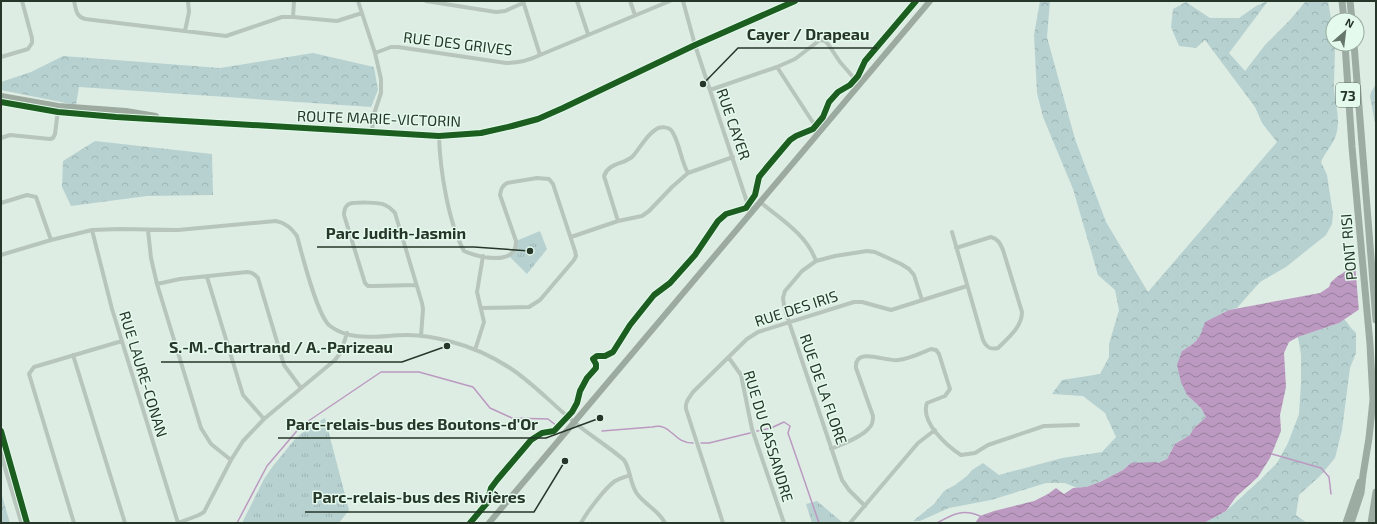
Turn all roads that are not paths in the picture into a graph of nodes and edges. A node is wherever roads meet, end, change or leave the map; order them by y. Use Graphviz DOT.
graph roads {
  1 [pos="22,1"];
  2 [pos="74,1"];
  3 [pos="188,1"];
  4 [pos="294,1"];
  5 [pos="358,1"];
  6 [pos="426,1"];
  7 [pos="577,1"];
  8 [pos="630,1"];
  9 [pos="670,1"];
  10 [pos="683,1"];
  11 [pos="795,1"];
  12 [pos="930,1"];
  13 [pos="1342,1"];
  14 [pos="1350,1"];
  15 [pos="523,2"];
  16 [pos="1343,12"];
  17 [pos="1351,12"];
  18 [pos="362,14"];
  19 [pos="634,15"];
  20 [pos="293,17"];
  21 [pos="185,31"];
  22 [pos="588,34"];
  23 [pos="695,45"];
  24 [pos="1346,52"];
  25 [pos="1355,52"];
  26 [pos="375,53"];
  27 [pos="540,55"];
  28 [pos="1,57"];
  29 [pos="777,67"];
  30 [pos="860,86"];
  31 [pos="710,90"];
  32 [pos="1,96"];
  33 [pos="1,102"];
  34 [pos="58,109"];
  35 [pos="821,130"];
  36 [pos="372,133"];
  37 [pos="439,136"];
  38 [pos="1,138"];
  39 [pos="733,157"];
  40 [pos="688,173"];
  41 [pos="760,202"];
  42 [pos="1,203"];
  43 [pos="753,210"];
  44 [pos="618,221"];
  45 [pos="92,230"];
  46 [pos="148,230"];
  47 [pos="952,232"];
  48 [pos="571,237"];
  49 [pos="51,240"];
  50 [pos="956,248"];
  51 [pos="1,254"];
  52 [pos="483,256"];
  53 [pos="816,261"];
  54 [pos="207,277"];
  55 [pos="157,284"];
  56 [pos="416,284"];
  57 [pos="967,286"];
  58 [pos="922,300"];
  59 [pos="481,308"];
  60 [pos="1376,320"];
  61 [pos="789,322"];
  62 [pos="347,333"];
  63 [pos="421,336"];
  64 [pos="122,341"];
  65 [pos="475,350"];
  66 [pos="73,355"];
  67 [pos="729,358"];
  68 [pos="301,388"];
  69 [pos="264,419"];
  70 [pos="574,422"];
  71 [pos="1078,425"];
  72 [pos="935,430"];
  73 [pos="831,449"];
  74 [pos="1,453"];
  75 [pos="231,460"];
  76 [pos="630,475"];
  77 [pos="1363,475"];
  78 [pos="1376,492"];
  79 [pos="865,506"];
  80 [pos="125,522"];
  81 [pos="1371,522"];
  82 [pos="22,523"];
  83 [pos="74,523"];
  84 [pos="118,523"];
  85 [pos="178,523"];
  86 [pos="489,523"];
  87 [pos="581,523"];
  88 [pos="665,523"];
  89 [pos="723,523"];
  90 [pos="784,523"];
  91 [pos="850,523"];
  92 [pos="1346,523"];
  93 [pos="1351,523"];
  1 -- 28 [label="street"];
  2 -- 21 [label="street"];
  3 -- 21 [label="street"];
  4 -- 20 [label="street"];
  5 -- 18 [label="street"];
  6 -- 15 [label="street"];
  7 -- 22 [label="street"];
  8 -- 19 [label="street"];
  9 -- 19 [label="street, RUE DES GRIVES"];
  10 -- 23 [label="street, RUE CAYER"];
  11 -- 23 [label="main road, ROUTE MARIE-VICTORIN"];
  12 -- 30 [label="main road"];
  13 -- 16 [label="highway"];
  14 -- 17 [label="highway"];
  15 -- 27 [label="street"];
  18 -- 20 [label="street"];
  18 -- 26 [label="street"];
  19 -- 22 [label="street, RUE DES GRIVES"];
  20 -- 21 [label="street"];
  22 -- 27 [label="street, RUE DES GRIVES"];
  23 -- 31 [label="street, RUE CAYER"];
  23 -- 37 [label="main road, ROUTE MARIE-VICTORIN"];
  24 -- 77 [label="highway, PONT RISI / 73"];
  25 -- 60 [label="highway, PONT RISI / 73"];
  26 -- 27 [label="street, RUE DES GRIVES"];
  26 -- 36 [label="street"];
  29 -- 30 [label="street"];
  29 -- 31 [label="street"];
  29 -- 35 [label="street"];
  30 -- 35 [label="main road"];
  31 -- 39 [label="street, RUE CAYER"];
  32 -- 34 [label="main road, ROUTE MARIE-VICTORIN"];
  33 -- 34 [label="main road, ROUTE MARIE-VICTORIN"];
  34 -- 36 [label="main road, ROUTE MARIE-VICTORIN"];
  34 -- 38 [label="street"];
  35 -- 41 [label="main road"];
  36 -- 37 [label="main road, ROUTE MARIE-VICTORIN"];
  37 -- 52 [label="street"];
  39 -- 40 [label="street"];
  39 -- 43 [label="street, RUE CAYER"];
  40 -- 44 [label="street"];
  40 -- 44 [label="street"];
  41 -- 43 [label="main road"];
  41 -- 53 [label="street"];
  42 -- 49 [label="street"];
  43 -- 70 [label="main road"];
  44 -- 48 [label="street"];
  45 -- 46 [label="street"];
  45 -- 49 [label="street"];
  45 -- 64 [label="street, RUE LAURE-CONAN"];
  46 -- 55 [label="street"];
  46 -- 62 [label="street"];
  47 -- 50 [label="street"];
  48 -- 52 [label="street"];
  48 -- 59 [label="street"];
  49 -- 51 [label="street"];
  50 -- 57 [label="street"];
  50 -- 57 [label="street"];
  52 -- 59 [label="street"];
  53 -- 58 [label="street, RUE DE LA FLORE"];
  53 -- 61 [label="street, RUE DE LA FLORE"];
  54 -- 55 [label="street"];
  54 -- 68 [label="street"];
  54 -- 69 [label="street"];
  55 -- 75 [label="street"];
  56 -- 56 [label="street"];
  56 -- 63 [label="street"];
  57 -- 58 [label="street, RUE DES IRIS"];
  58 -- 61 [label="street, RUE DES IRIS"];
  59 -- 65 [label="street"];
  61 -- 67 [label="street, RUE DES IRIS"];
  61 -- 73 [label="street, RUE DE LA FLORE"];
  62 -- 63 [label="street"];
  62 -- 68 [label="street"];
  63 -- 65 [label="street"];
  64 -- 66 [label="street"];
  64 -- 85 [label="street, RUE LAURE-CONAN"];
  65 -- 70 [label="street"];
  66 -- 80 [label="street"];
  66 -- 83 [label="street"];
  67 -- 89 [label="street, RUE DES IRIS"];
  67 -- 90 [label="street, RUE DU CASSANDRE"];
  68 -- 69 [label="street"];
  69 -- 75 [label="street"];
  70 -- 76 [label="street"];
  70 -- 86 [label="main road"];
  71 -- 72 [label="street"];
  72 -- 73 [label="street"];
  72 -- 79 [label="street"];
  73 -- 79 [label="street, RUE DE LA FLORE"];
  74 -- 82 [label="street"];
  75 -- 85 [label="street"];
  76 -- 87 [label="street"];
  76 -- 88 [label="street"];
  77 -- 92 [label="highway"];
  77 -- 93 [label="highway, 73"];
  78 -- 81 [label="highway"];
  79 -- 91 [label="street"];
  80 -- 84 [label="street"];
}
